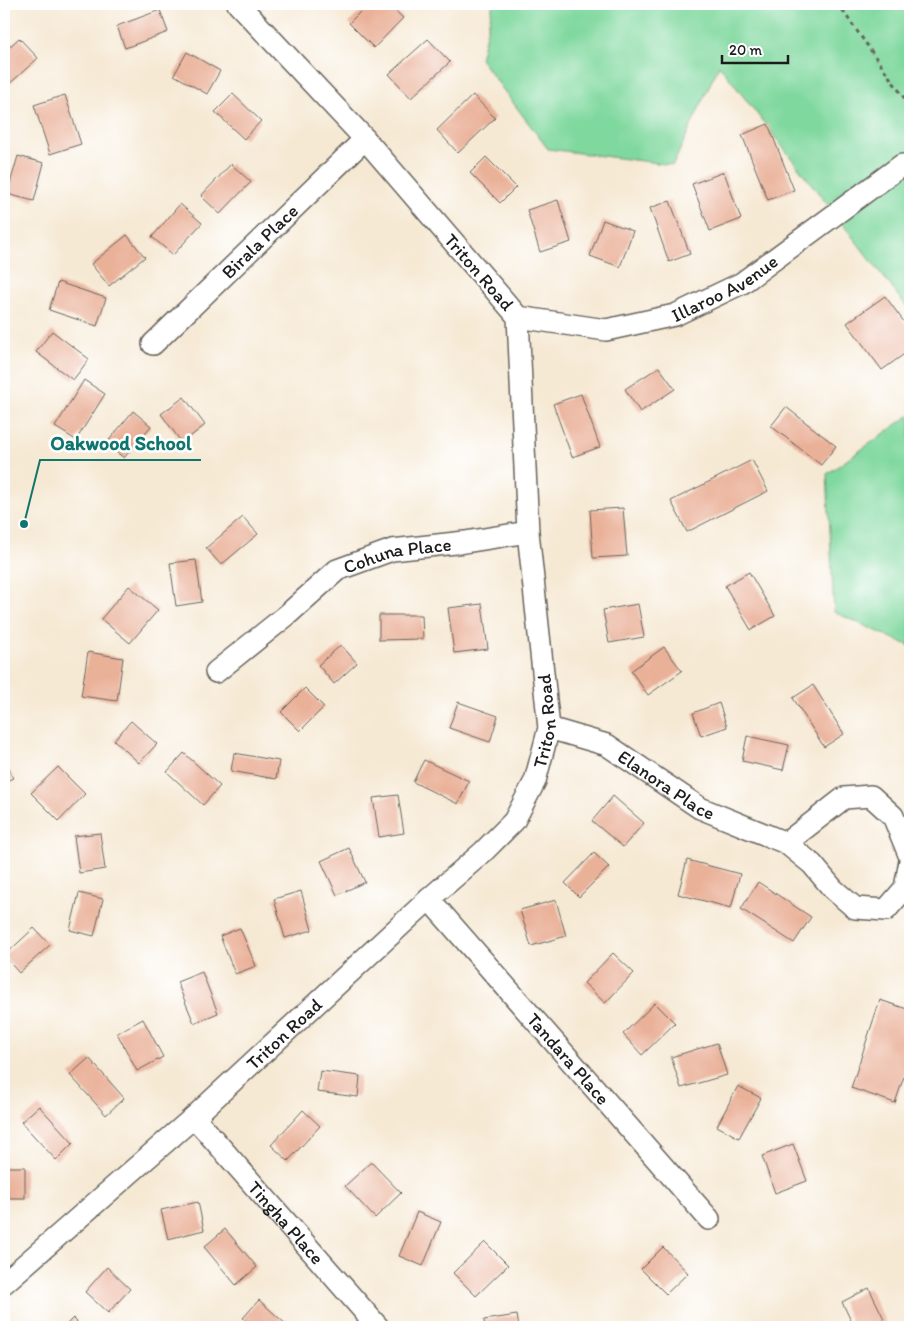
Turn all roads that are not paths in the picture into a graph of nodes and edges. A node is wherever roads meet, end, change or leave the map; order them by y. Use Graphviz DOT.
graph roads {
  1 [pos="238,4"];
  2 [pos="365,139"];
  3 [pos="902,165"];
  4 [pos="518,317"];
  5 [pos="153,344"];
  6 [pos="528,532"];
  7 [pos="216,672"];
  8 [pos="549,728"];
  9 [pos="786,843"];
  10 [pos="910,857"];
  11 [pos="910,861"];
  12 [pos="429,899"];
  13 [pos="194,1117"];
  14 [pos="709,1219"];
  15 [pos="4,1283"];
  16 [pos="378,1327"];
  1 -- 2 [label="street, Triton Road"];
  2 -- 4 [label="street, Triton Road"];
  2 -- 5 [label="street, Birala Place"];
  3 -- 4 [label="street, Illaroo Avenue"];
  4 -- 6 [label="street, Triton Road"];
  6 -- 7 [label="street, Cohuna Place"];
  6 -- 8 [label="street, Triton Road"];
  8 -- 9 [label="street, Elanora Place"];
  8 -- 12 [label="street, Triton Road"];
  9 -- 10 [label="street"];
  9 -- 11 [label="street, Elanora Place"];
  12 -- 13 [label="street, Triton Road"];
  12 -- 14 [label="street, Tandara Place"];
  13 -- 15 [label="street, Triton Road"];
  13 -- 16 [label="street, Tingha Place"];
}
